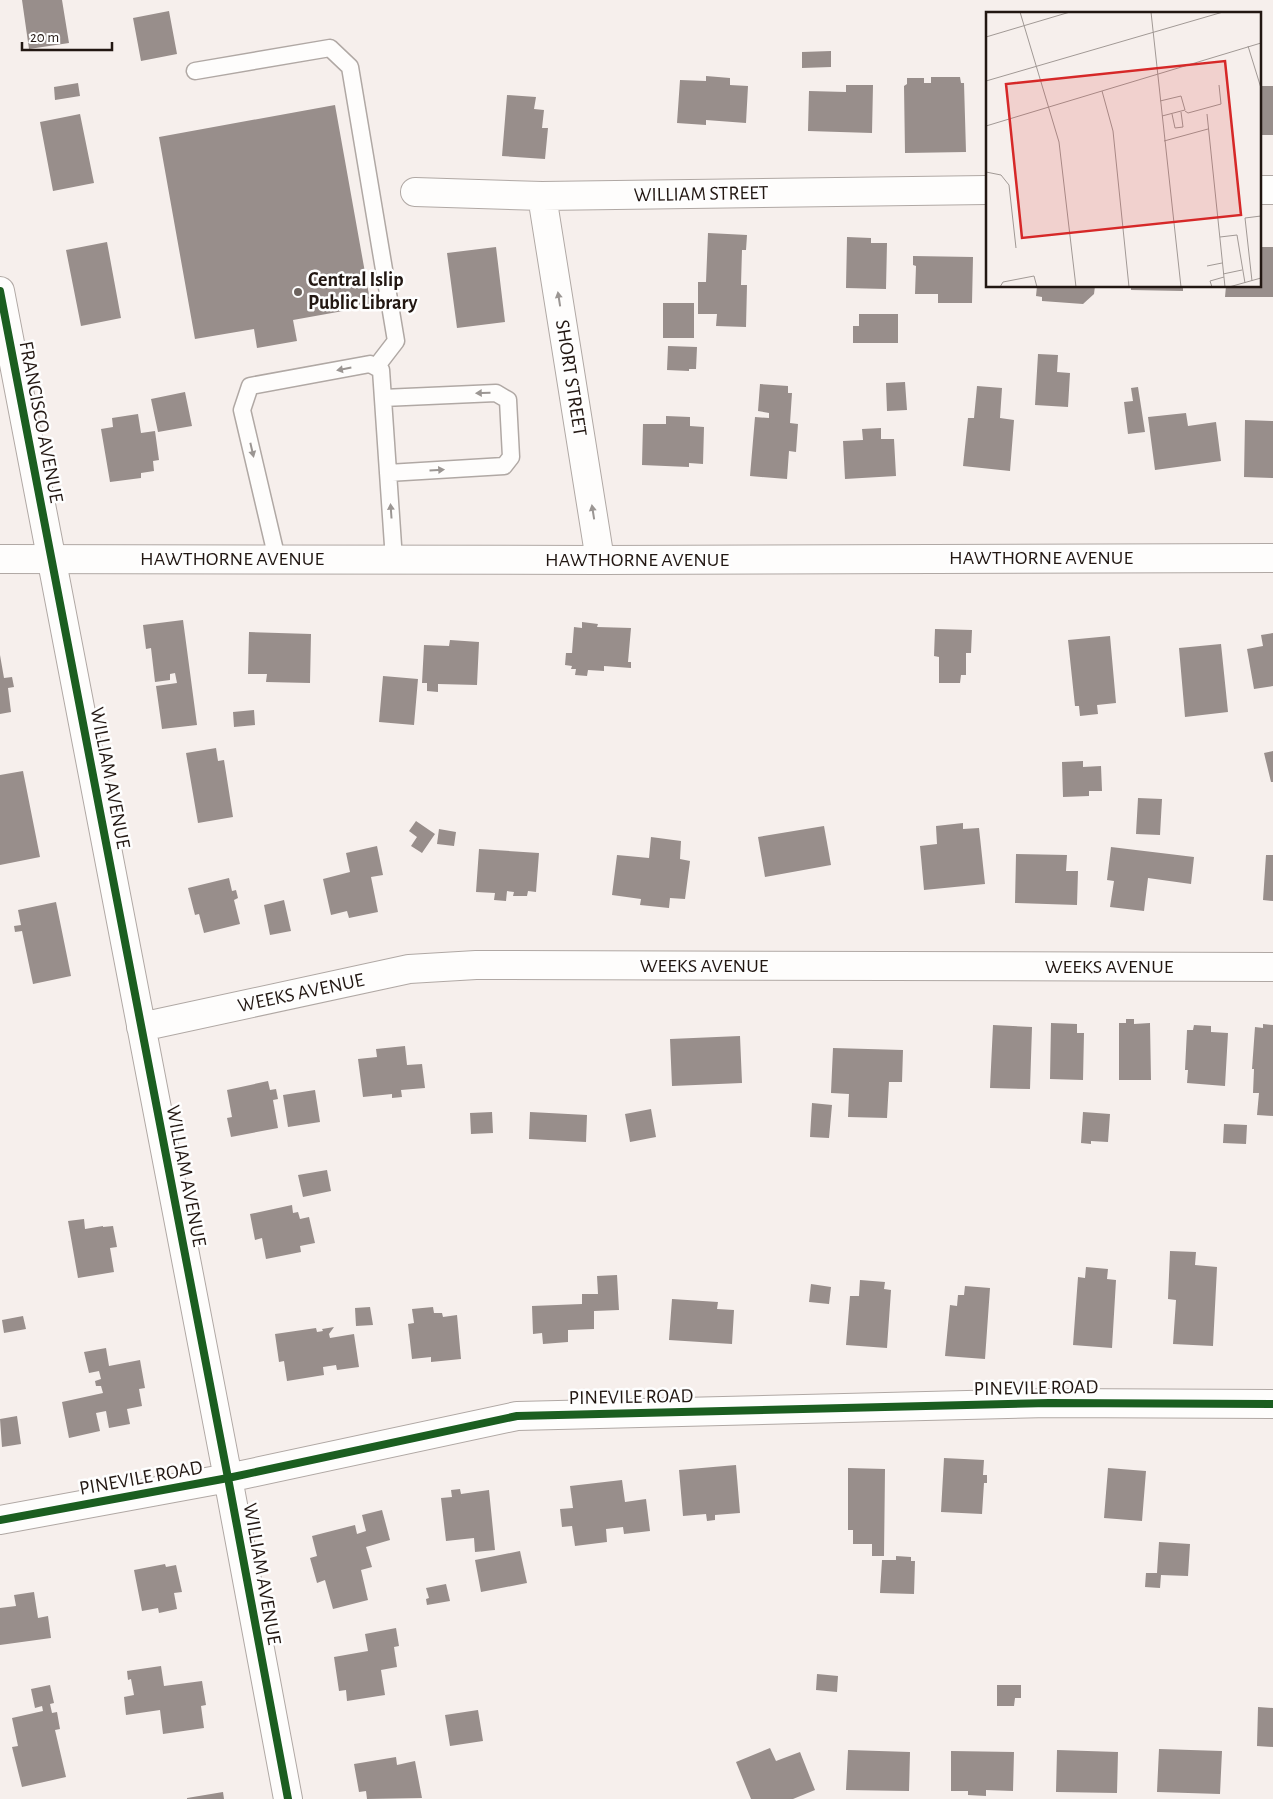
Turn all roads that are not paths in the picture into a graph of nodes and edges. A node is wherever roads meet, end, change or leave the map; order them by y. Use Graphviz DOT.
graph roads {
  1 [pos="195,71"];
  2 [pos="986,190"];
  3 [pos="1260,190"];
  4 [pos="1273,190"];
  5 [pos="415,192"];
  6 [pos="542,196"];
  7 [pos="0,291"];
  8 [pos="376,367"];
  9 [pos="382,398"];
  10 [pos="388,473"];
  11 [pos="1273,558"];
  12 [pos="0,559"];
  13 [pos="51,559"];
  14 [pos="277,560"];
  15 [pos="394,560"];
  16 [pos="600,560"];
  17 [pos="1273,967"];
  18 [pos="141,1027"];
  19 [pos="1273,1404"];
  20 [pos="228,1478"];
  21 [pos="0,1520"];
  22 [pos="288,1799"];
  1 -- 8 [label="lane"];
  2 -- 6 [label="street, WILLIAM STREET"];
  3 -- 4 [label="street"];
  5 -- 6 [label="street, WILLIAM STREET"];
  16 -- 6 [label="street, SHORT STREET, one-way"];
  7 -- 13 [label="street, FRANCISCO AVENUE"];
  8 -- 9 [label="lane"];
  8 -- 14 [label="lane, one-way"];
  9 -- 10 [label="lane"];
  10 -- 9 [label="lane, one-way"];
  15 -- 10 [label="lane, one-way"];
  11 -- 16 [label="street, HAWTHORNE AVENUE"];
  12 -- 13 [label="street, HAWTHORNE AVENUE"];
  13 -- 14 [label="street, HAWTHORNE AVENUE"];
  13 -- 18 [label="street, WILLIAM AVENUE"];
  14 -- 15 [label="street, HAWTHORNE AVENUE"];
  15 -- 16 [label="street, HAWTHORNE AVENUE"];
  17 -- 18 [label="street, WEEKS AVENUE"];
  18 -- 20 [label="street, WILLIAM AVENUE"];
  19 -- 20 [label="street, PINEVILE ROAD"];
  20 -- 21 [label="street, PINEVILE ROAD"];
  20 -- 22 [label="street, WILLIAM AVENUE"];
}
